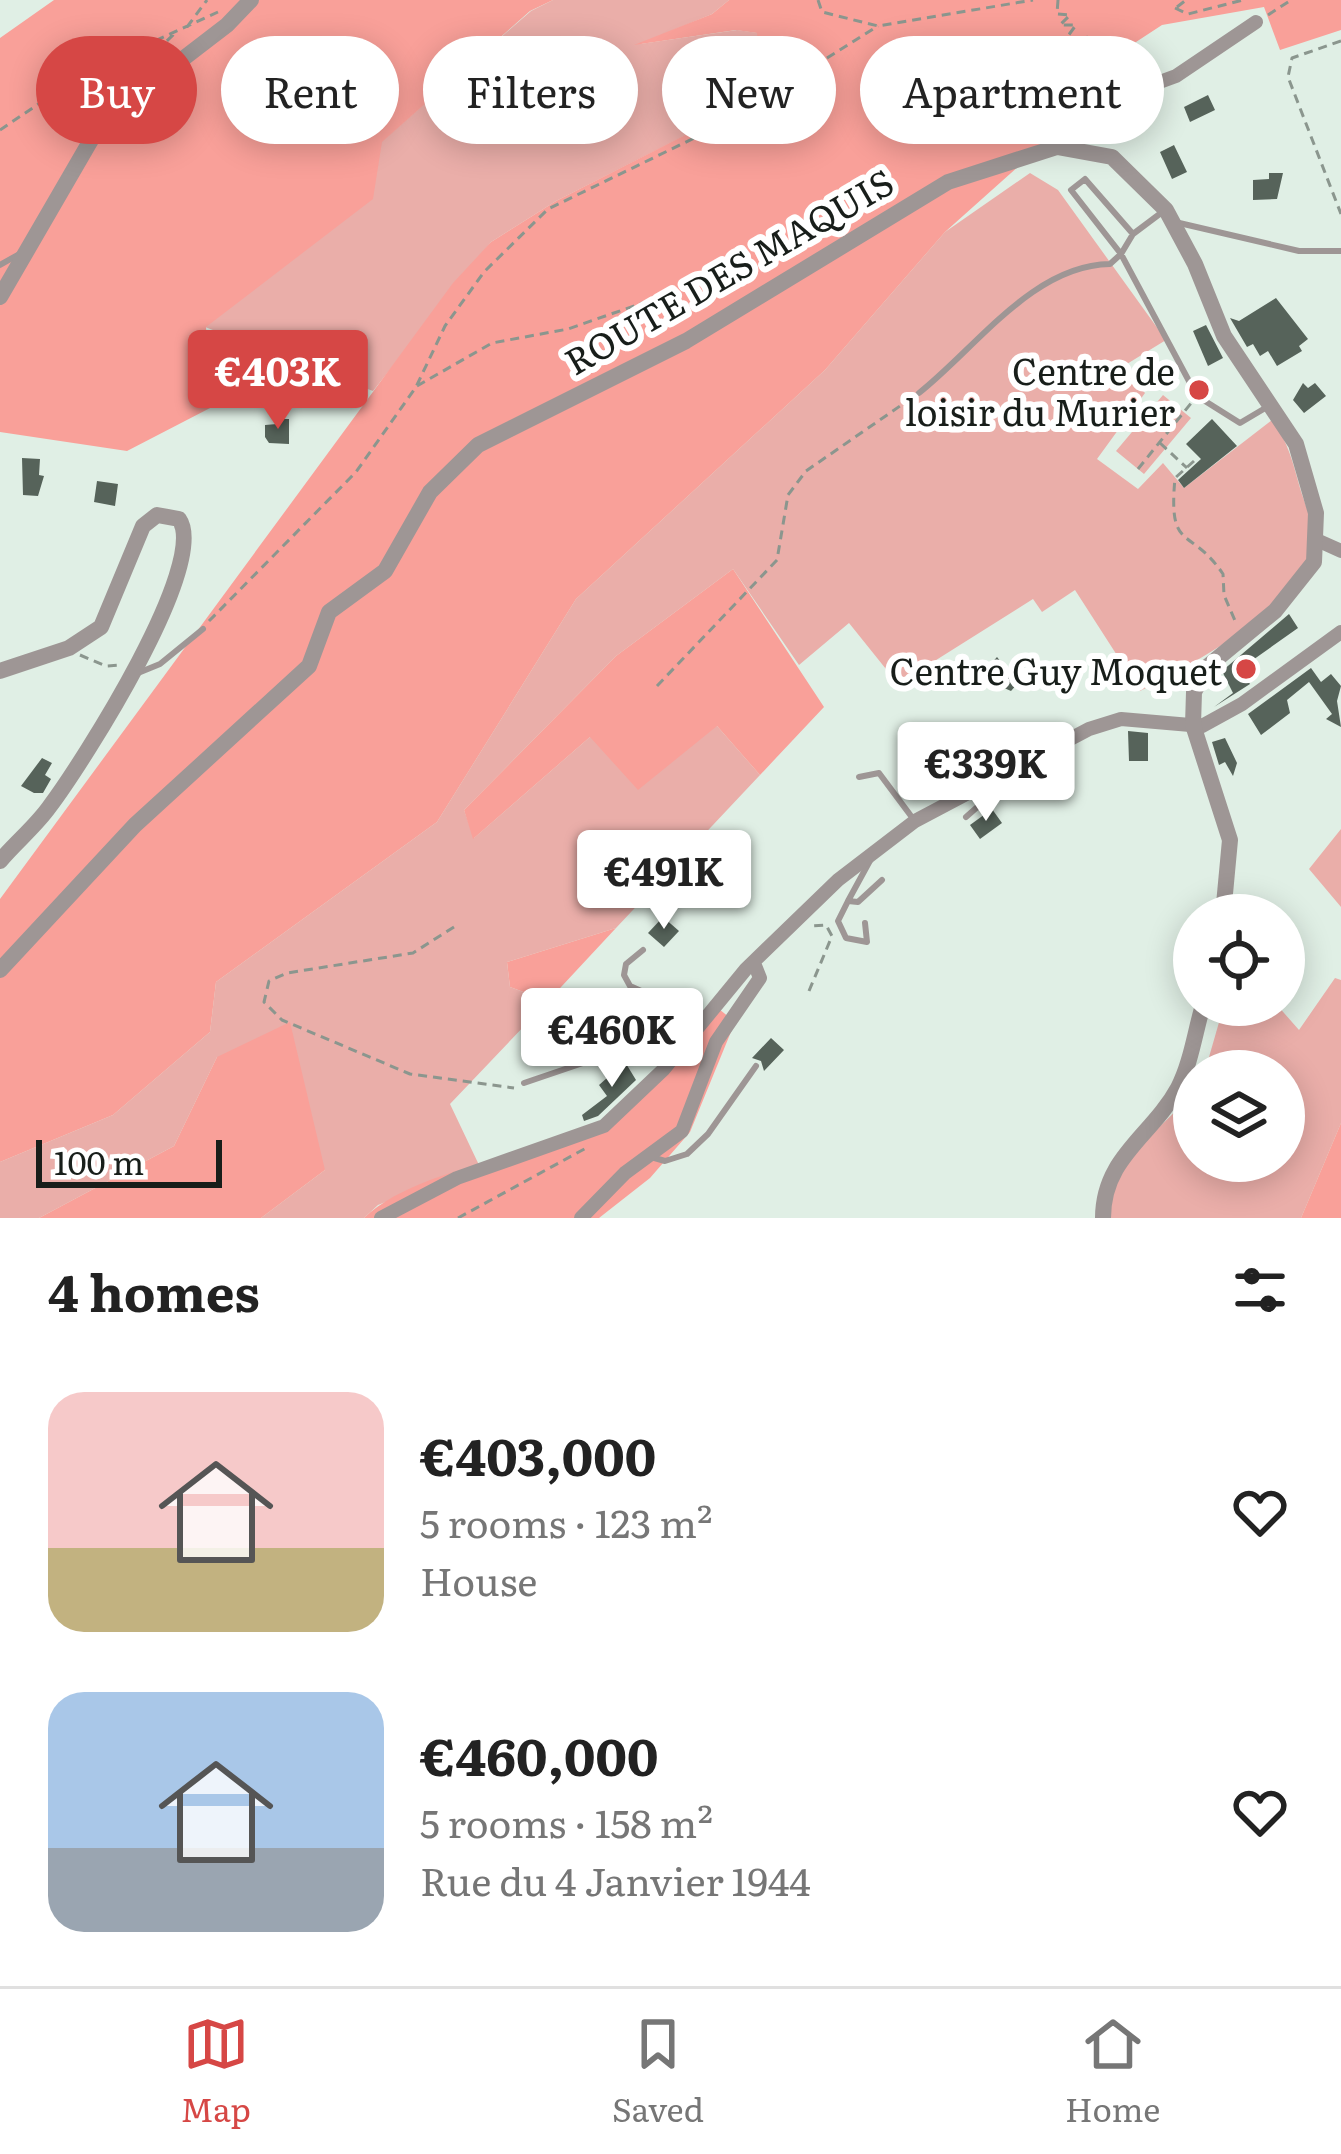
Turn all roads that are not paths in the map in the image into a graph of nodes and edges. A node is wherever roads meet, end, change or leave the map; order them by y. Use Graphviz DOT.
graph roads {
  1 [pos="251,0"];
  2 [pos="1256,22"];
  3 [pos="1069,147"];
  4 [pos="1169,215"];
  5 [pos="1133,234"];
  6 [pos="26,251"];
  7 [pos="1341,251"];
  8 [pos="1121,254"];
  9 [pos="0,266"];
  10 [pos="0,297"];
  11 [pos="920,393"];
  12 [pos="1270,405"];
  13 [pos="1319,541"];
  14 [pos="1341,551"];
  15 [pos="202,629"];
  16 [pos="1341,632"];
  17 [pos="0,671"];
  18 [pos="132,671"];
  19 [pos="1192,716"];
  20 [pos="1022,764"];
  21 [pos="859,777"];
  22 [pos="966,817"];
  23 [pos="915,821"];
  24 [pos="869,855"];
  25 [pos="0,861"];
  26 [pos="882,880"];
  27 [pos="1226,894"];
  28 [pos="848,901"];
  29 [pos="865,923"];
  30 [pos="643,950"];
  31 [pos="754,963"];
  32 [pos="0,970"];
  33 [pos="1197,1026"];
  34 [pos="671,1033"];
  35 [pos="691,1037"];
  36 [pos="757,1066"];
  37 [pos="524,1083"];
  38 [pos="648,1156"];
  39 [pos="381,1218"];
  40 [pos="581,1218"];
  41 [pos="1103,1218"];
  1 -- 6 [label="street"];
  2 -- 3 [label="street"];
  3 -- 4 [label="street"];
  3 -- 32 [label="street, ROUTE DES MAQUIS"];
  4 -- 5 [label="lane"];
  4 -- 7 [label="lane"];
  4 -- 12 [label="street"];
  5 -- 8 [label="lane"];
  5 -- 8 [label="lane"];
  6 -- 9 [label="lane"];
  6 -- 10 [label="street"];
  8 -- 11 [label="lane"];
  8 -- 12 [label="lane"];
  12 -- 13 [label="street"];
  13 -- 14 [label="street"];
  13 -- 19 [label="street"];
  15 -- 18 [label="lane"];
  16 -- 19 [label="street"];
  17 -- 18 [label="street"];
  18 -- 25 [label="street"];
  19 -- 20 [label="street"];
  19 -- 27 [label="street"];
  20 -- 22 [label="lane"];
  20 -- 23 [label="street"];
  21 -- 23 [label="lane"];
  23 -- 24 [label="street"];
  24 -- 28 [label="lane"];
  24 -- 31 [label="street"];
  26 -- 28 [label="lane"];
  28 -- 29 [label="lane"];
  30 -- 34 [label="lane"];
  31 -- 35 [label="street"];
  31 -- 38 [label="street"];
  33 -- 41 [label="street"];
  34 -- 35 [label="lane"];
  34 -- 37 [label="lane"];
  35 -- 39 [label="street"];
  36 -- 38 [label="lane"];
  38 -- 40 [label="street"];
}
